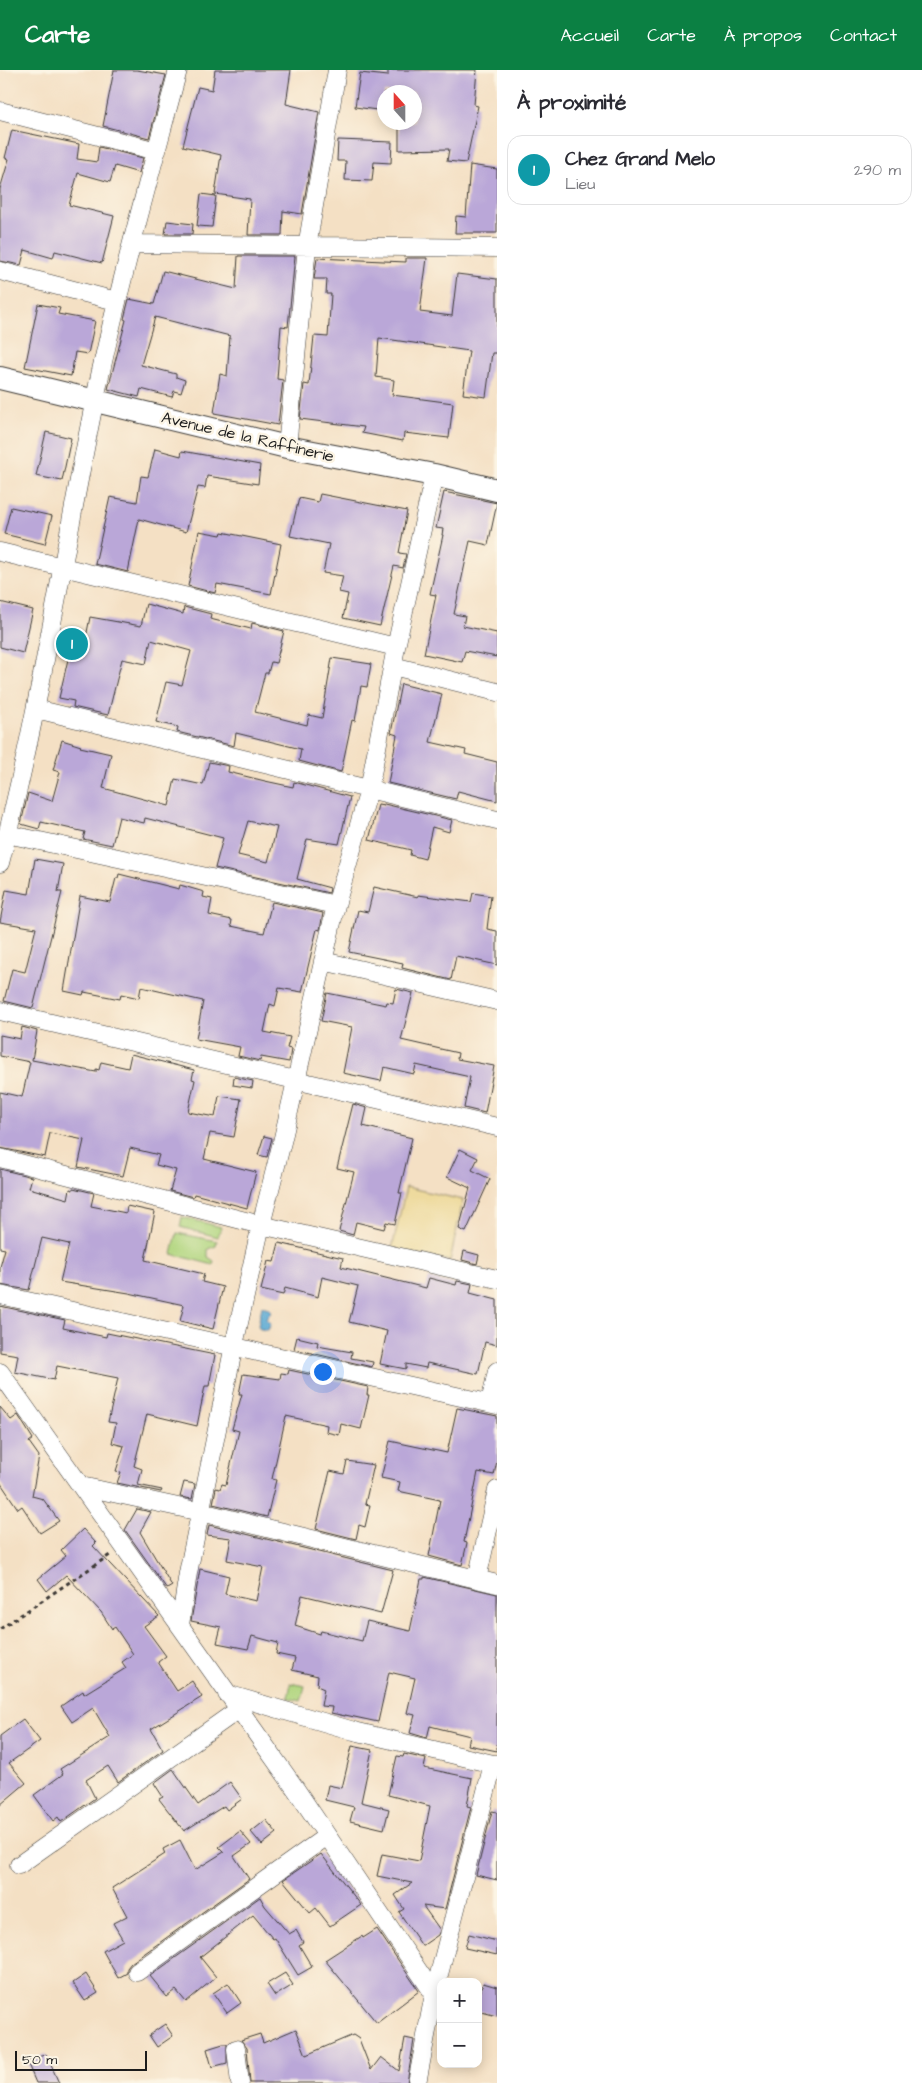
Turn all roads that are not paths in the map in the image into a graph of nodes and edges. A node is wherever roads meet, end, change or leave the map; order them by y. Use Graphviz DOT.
graph roads {
  1 [pos="178,70"];
  2 [pos="337,70"];
  3 [pos="0,111"];
  4 [pos="157,151"];
  5 [pos="132,244"];
  6 [pos="307,247"];
  7 [pos="497,248"];
  8 [pos="0,271"];
  9 [pos="116,301"];
  10 [pos="0,378"];
  11 [pos="94,400"];
  12 [pos="287,447"];
  13 [pos="434,476"];
  14 [pos="497,490"];
  15 [pos="0,552"];
  16 [pos="63,568"];
  17 [pos="396,648"];
  18 [pos="393,666"];
  19 [pos="497,692"];
  20 [pos="36,709"];
  21 [pos="368,790"];
  22 [pos="497,820"];
  23 [pos="8,834"];
  24 [pos="0,863"];
  25 [pos="336,906"];
  26 [pos="323,961"];
  27 [pos="497,1001"];
  28 [pos="0,1011"];
  29 [pos="295,1080"];
  30 [pos="497,1127"];
  31 [pos="0,1158"];
  32 [pos="261,1225"];
  33 [pos="497,1279"];
  34 [pos="0,1295"];
  35 [pos="234,1345"];
  36 [pos="497,1371"];
  37 [pos="0,1372"];
  38 [pos="493,1404"];
  39 [pos="81,1486"];
  40 [pos="497,1490"];
  41 [pos="202,1512"];
  42 [pos="477,1579"];
  43 [pos="497,1584"];
  44 [pos="180,1625"];
  45 [pos="227,1694"];
  46 [pos="238,1710"];
  47 [pos="495,1764"];
  48 [pos="327,1836"];
  49 [pos="19,1865"];
  50 [pos="137,1972"];
  51 [pos="434,1994"];
  52 [pos="236,2049"];
  53 [pos="240,2083"];
  54 [pos="417,2083"];
  1 -- 4 [label="street"];
  2 -- 6 [label="street"];
  3 -- 4 [label="street"];
  4 -- 5 [label="street"];
  5 -- 6 [label="street"];
  5 -- 9 [label="street"];
  6 -- 7 [label="street"];
  6 -- 12 [label="street"];
  8 -- 9 [label="street"];
  9 -- 11 [label="street"];
  10 -- 11 [label="street, Avenue de la Raffinerie"];
  11 -- 12 [label="street, Avenue de la Raffinerie"];
  11 -- 16 [label="street"];
  12 -- 13 [label="street, Avenue de la Raffinerie"];
  13 -- 14 [label="street, Avenue de la Raffinerie"];
  13 -- 17 [label="street"];
  15 -- 16 [label="street"];
  16 -- 17 [label="street"];
  16 -- 20 [label="street"];
  17 -- 18 [label="street"];
  18 -- 19 [label="street"];
  18 -- 21 [label="street"];
  20 -- 21 [label="street"];
  20 -- 23 [label="street"];
  21 -- 22 [label="street"];
  21 -- 25 [label="street"];
  23 -- 24 [label="street"];
  23 -- 25 [label="street"];
  25 -- 26 [label="street"];
  26 -- 27 [label="street"];
  26 -- 29 [label="street"];
  28 -- 29 [label="street"];
  29 -- 30 [label="street"];
  29 -- 32 [label="street"];
  31 -- 32 [label="street"];
  32 -- 33 [label="street"];
  32 -- 35 [label="street"];
  34 -- 35 [label="street"];
  35 -- 38 [label="street"];
  35 -- 41 [label="street"];
  36 -- 38 [label="street"];
  37 -- 39 [label="street"];
  39 -- 41 [label="street"];
  39 -- 44 [label="street"];
  40 -- 42 [label="street"];
  41 -- 42 [label="street"];
  41 -- 44 [label="street"];
  42 -- 43 [label="street"];
  44 -- 45 [label="street"];
  45 -- 46 [label="street"];
  45 -- 47 [label="street"];
  46 -- 48 [label="street"];
  46 -- 49 [label="street"];
  47 -- 51 [label="street"];
  48 -- 50 [label="street"];
  48 -- 51 [label="street"];
  51 -- 54 [label="street"];
  52 -- 53 [label="street"];
}
